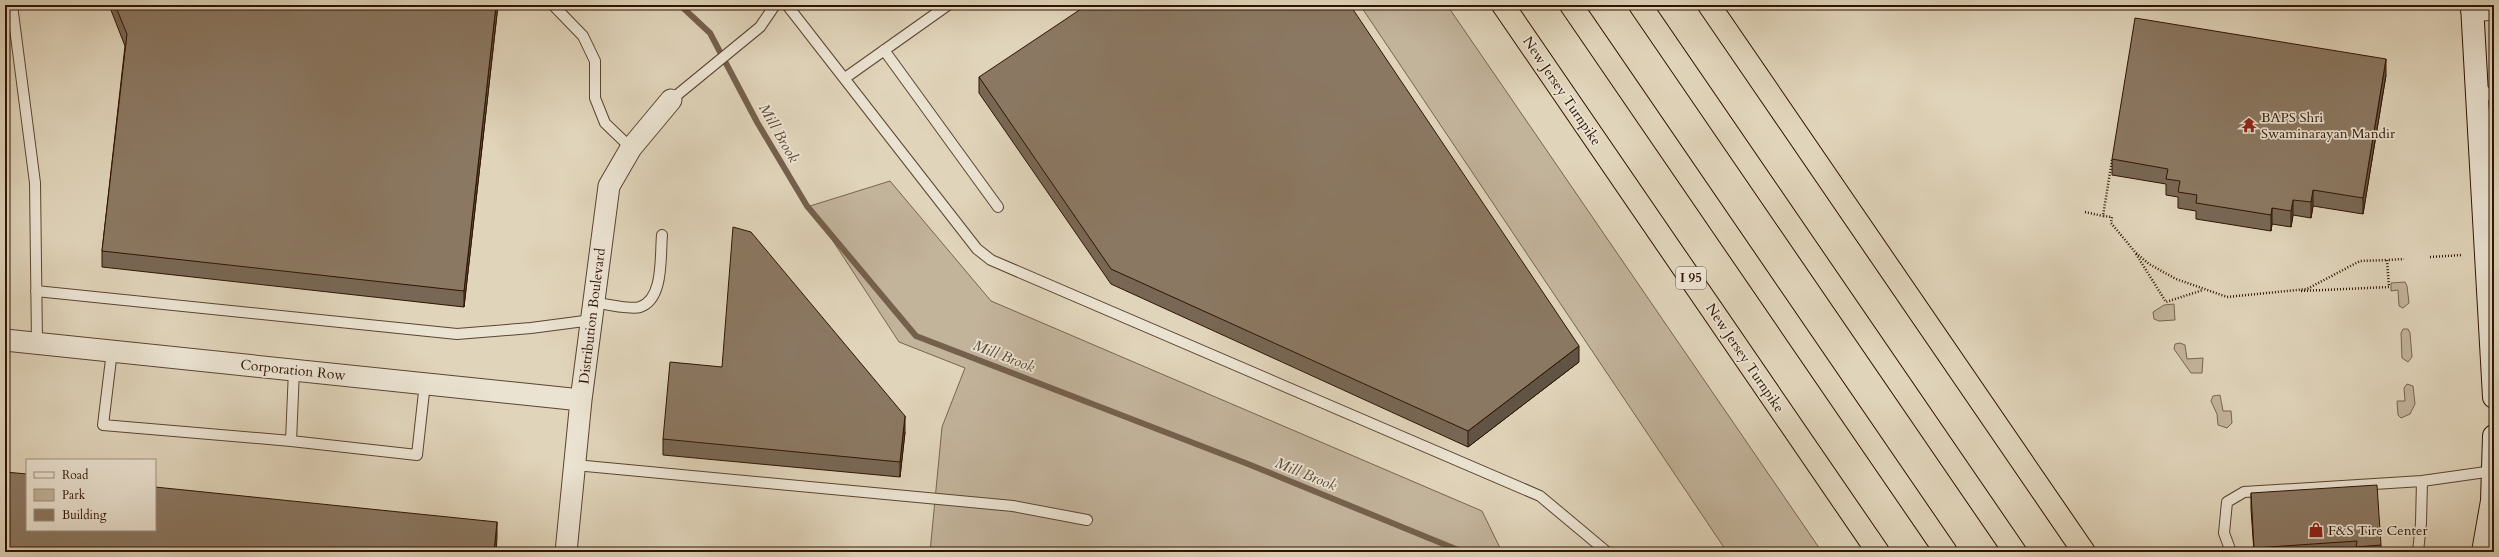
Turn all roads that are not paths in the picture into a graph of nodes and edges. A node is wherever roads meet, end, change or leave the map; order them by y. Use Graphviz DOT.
graph roads {
  1 [pos="12,5"];
  2 [pos="553,5"];
  3 [pos="775,5"];
  4 [pos="787,5"];
  5 [pos="948,5"];
  6 [pos="1503,5"];
  7 [pos="1571,5"];
  8 [pos="1640,5"];
  9 [pos="1708,5"];
  10 [pos="2472,8"];
  11 [pos="2494,9"];
  12 [pos="884,50"];
  13 [pos="845,78"];
  14 [pos="2485,92"];
  15 [pos="671,100"];
  16 [pos="631,148"];
  17 [pos="2489,199"];
  18 [pos="998,207"];
  19 [pos="662,235"];
  20 [pos="36,291"];
  21 [pos="593,311"];
  22 [pos="5,340"];
  23 [pos="37,343"];
  24 [pos="112,351"];
  25 [pos="294,370"];
  26 [pos="425,383"];
  27 [pos="2494,397"];
  28 [pos="581,400"];
  29 [pos="2494,436"];
  30 [pos="291,441"];
  31 [pos="575,465"];
  32 [pos="2493,471"];
  33 [pos="2422,481"];
  34 [pos="1087,520"];
  35 [pos="566,552"];
  36 [pos="1607,552"];
  37 [pos="1878,552"];
  38 [pos="1946,552"];
  39 [pos="2015,552"];
  40 [pos="2084,552"];
  41 [pos="2231,552"];
  42 [pos="2418,552"];
  43 [pos="2483,552"];
  1 -- 20 [label="lane"];
  2 -- 16 [label="lane"];
  3 -- 15 [label="lane"];
  4 -- 13 [label="lane"];
  5 -- 12 [label="lane"];
  6 -- 37 [label="highway, New Jersey Turnpike / I 95"];
  7 -- 38 [label="highway"];
  8 -- 39 [label="highway"];
  9 -- 40 [label="highway"];
  10 -- 11 [label="street"];
  10 -- 14 [label="main road"];
  12 -- 13 [label="lane"];
  12 -- 18 [label="lane"];
  13 -- 36 [label="lane"];
  14 -- 17 [label="main road"];
  15 -- 16 [label="street, Distribution Boulevard"];
  16 -- 21 [label="street, Distribution Boulevard"];
  17 -- 27 [label="main road"];
  19 -- 21 [label="lane"];
  20 -- 21 [label="lane"];
  20 -- 23 [label="lane"];
  21 -- 28 [label="street, Distribution Boulevard"];
  22 -- 23 [label="street, Corporation Row"];
  23 -- 24 [label="street, Corporation Row"];
  24 -- 25 [label="street, Corporation Row"];
  24 -- 30 [label="lane"];
  25 -- 26 [label="street, Corporation Row"];
  25 -- 30 [label="lane"];
  26 -- 28 [label="street, Corporation Row"];
  26 -- 30 [label="lane"];
  28 -- 31 [label="street, Distribution Boulevard"];
  29 -- 32 [label="main road"];
  31 -- 34 [label="lane"];
  31 -- 35 [label="street, Distribution Boulevard"];
  32 -- 33 [label="lane"];
  32 -- 43 [label="main road"];
  33 -- 41 [label="lane"];
  33 -- 42 [label="lane"];
}
